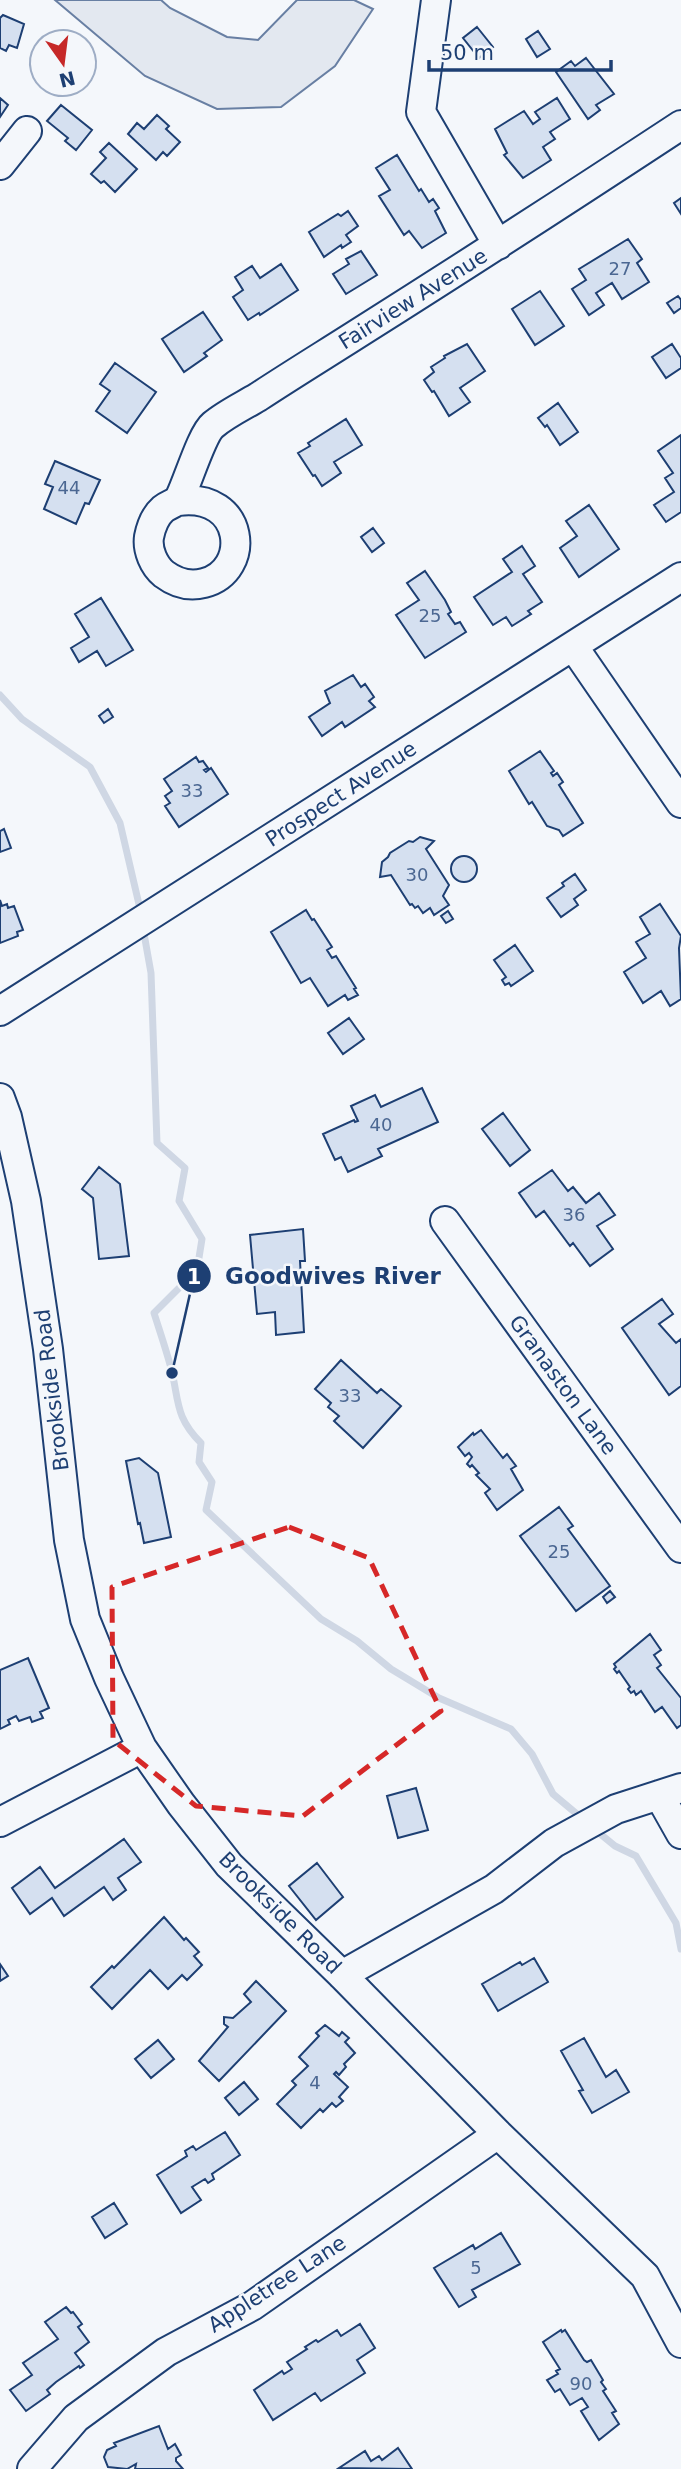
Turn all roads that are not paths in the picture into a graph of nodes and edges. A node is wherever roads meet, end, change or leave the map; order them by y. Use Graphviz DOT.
graph roads {
  1 [pos="436,0"];
  2 [pos="681,125"];
  3 [pos="27,131"];
  4 [pos="2,157"];
  5 [pos="498,246"];
  6 [pos="178,501"];
  7 [pos="681,577"];
  8 [pos="573,646"];
  9 [pos="681,803"];
  10 [pos="0,1011"];
  11 [pos="0,1098"];
  12 [pos="445,1221"];
  13 [pos="681,1548"];
  14 [pos="142,1748"];
  15 [pos="670,1791"];
  16 [pos="0,1822"];
  17 [pos="681,1834"];
  18 [pos="342,1975"];
  19 [pos="498,2134"];
  20 [pos="681,2343"];
  21 [pos="32,2469"];
  1 -- 5 [label="street"];
  2 -- 5 [label="street, Fairview Avenue"];
  3 -- 4 [label="street"];
  5 -- 6 [label="street, Fairview Avenue"];
  7 -- 8 [label="street, Prospect Avenue"];
  8 -- 9 [label="street"];
  8 -- 10 [label="street, Prospect Avenue"];
  11 -- 14 [label="street, Brookside Road"];
  12 -- 13 [label="street, Granaston Lane"];
  14 -- 16 [label="street"];
  14 -- 18 [label="street, Brookside Road"];
  15 -- 17 [label="street"];
  15 -- 18 [label="street"];
  18 -- 19 [label="street, Brookside Road"];
  19 -- 20 [label="street, Brookside Road"];
  19 -- 21 [label="street, Appletree Lane"];
}
